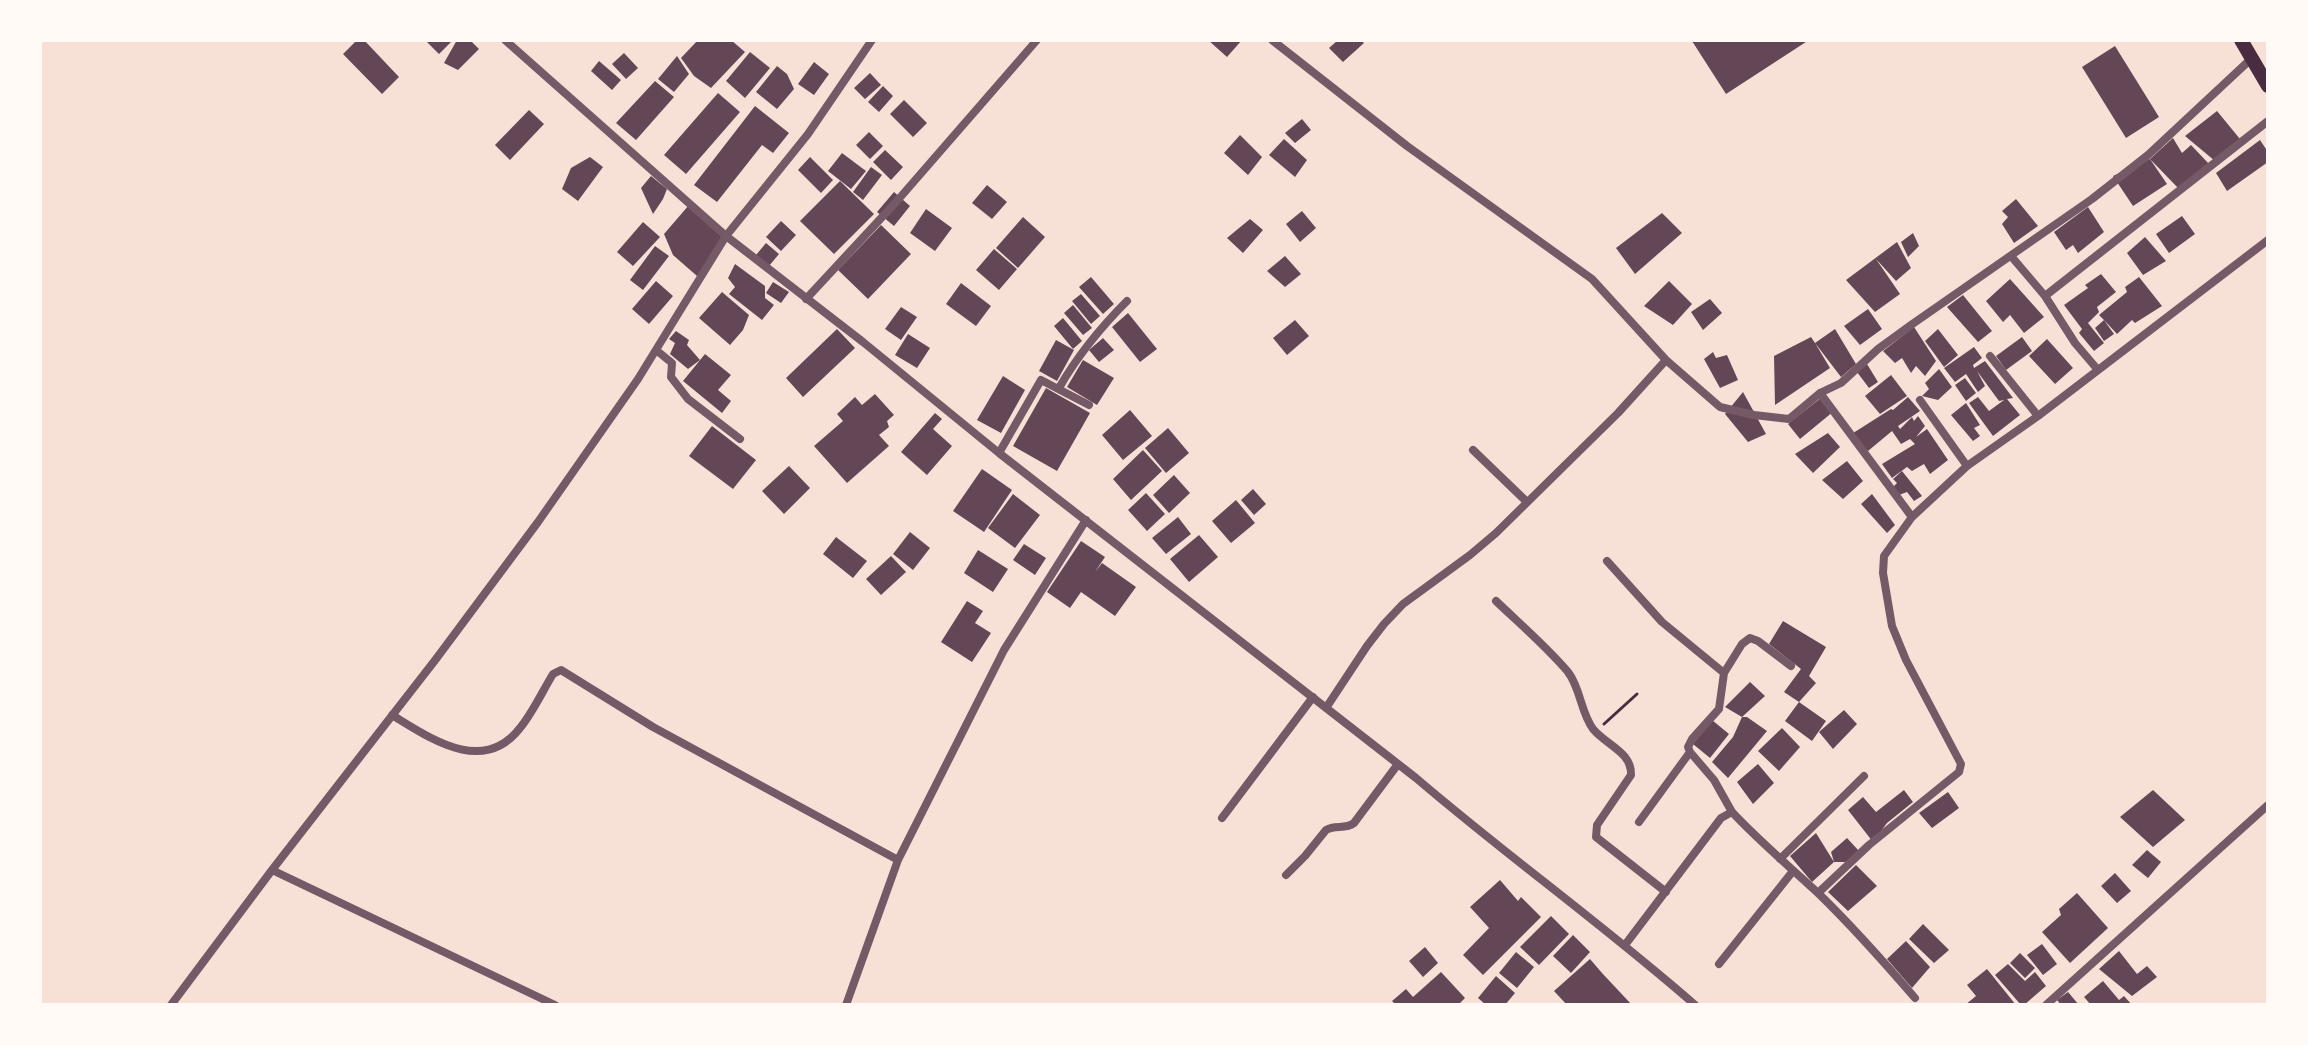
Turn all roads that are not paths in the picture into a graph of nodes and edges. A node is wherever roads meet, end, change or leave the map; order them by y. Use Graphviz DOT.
graph roads {
  1 [pos="505,40"];
  2 [pos="872,40"];
  3 [pos="1037,40"];
  4 [pos="1272,40"];
  5 [pos="2241,40"];
  6 [pos="2252,58"];
  7 [pos="2268,86"];
  8 [pos="2268,121"];
  9 [pos="726,236"];
  10 [pos="2268,240"];
  11 [pos="2011,256"];
  12 [pos="2045,296"];
  13 [pos="806,299"];
  14 [pos="1127,301"];
  15 [pos="656,350"];
  16 [pos="1990,356"];
  17 [pos="1666,360"];
  18 [pos="2098,370"];
  19 [pos="1059,388"];
  20 [pos="1820,393"];
  21 [pos="1920,400"];
  22 [pos="1089,405"];
  23 [pos="2038,416"];
  24 [pos="740,439"];
  25 [pos="1473,450"];
  26 [pos="999,453"];
  27 [pos="1967,466"];
  28 [pos="1527,502"];
  29 [pos="1912,517"];
  30 [pos="1086,520"];
  31 [pos="1607,561"];
  32 [pos="1496,601"];
  33 [pos="1791,666"];
  34 [pos="1724,673"];
  35 [pos="1313,697"];
  36 [pos="1326,708"];
  37 [pos="392,715"];
  38 [pos="1690,752"];
  39 [pos="1398,764"];
  40 [pos="1864,776"];
  41 [pos="2268,805"];
  42 [pos="1732,812"];
  43 [pos="1222,818"];
  44 [pos="1639,822"];
  45 [pos="1780,859"];
  46 [pos="898,860"];
  47 [pos="272,870"];
  48 [pos="1793,871"];
  49 [pos="1286,875"];
  50 [pos="1666,892"];
  51 [pos="1818,893"];
  52 [pos="1625,945"];
  53 [pos="1719,964"];
  54 [pos="1915,998"];
  55 [pos="171,1005"];
  56 [pos="555,1005"];
  57 [pos="846,1005"];
  58 [pos="1695,1005"];
  59 [pos="2046,1005"];
  1 -- 9 [label="street"];
  2 -- 9 [label="street"];
  3 -- 13 [label="street"];
  4 -- 17 [label="street"];
  5 -- 6 [label="main road"];
  6 -- 7 [label="main road"];
  6 -- 11 [label="street"];
  8 -- 12 [label="street"];
  9 -- 13 [label="street"];
  9 -- 15 [label="street"];
  10 -- 18 [label="street"];
  11 -- 12 [label="street"];
  11 -- 20 [label="street"];
  12 -- 18 [label="street"];
  13 -- 26 [label="street"];
  14 -- 19 [label="street"];
  15 -- 24 [label="street"];
  15 -- 37 [label="street"];
  16 -- 23 [label="street"];
  17 -- 20 [label="street"];
  17 -- 28 [label="street"];
  18 -- 23 [label="street"];
  19 -- 22 [label="street"];
  19 -- 26 [label="street"];
  20 -- 29 [label="street"];
  21 -- 27 [label="street"];
  23 -- 27 [label="street"];
  25 -- 28 [label="street"];
  26 -- 30 [label="street"];
  27 -- 29 [label="street"];
  28 -- 36 [label="street"];
  29 -- 51 [label="street"];
  30 -- 35 [label="street"];
  30 -- 46 [label="street"];
  31 -- 34 [label="street"];
  32 -- 50 [label="street"];
  33 -- 34 [label="street"];
  34 -- 38 [label="street"];
  35 -- 36 [label="street"];
  35 -- 43 [label="street"];
  36 -- 39 [label="street"];
  37 -- 46 [label="street"];
  37 -- 47 [label="street"];
  38 -- 42 [label="street"];
  38 -- 44 [label="street"];
  39 -- 49 [label="street"];
  39 -- 52 [label="street"];
  40 -- 45 [label="street"];
  41 -- 59 [label="street"];
  42 -- 45 [label="street"];
  42 -- 50 [label="street"];
  45 -- 48 [label="street"];
  46 -- 57 [label="street"];
  47 -- 55 [label="street"];
  47 -- 56 [label="street"];
  48 -- 51 [label="street"];
  48 -- 53 [label="street"];
  50 -- 52 [label="street"];
  51 -- 54 [label="street"];
  52 -- 58 [label="street"];
}
